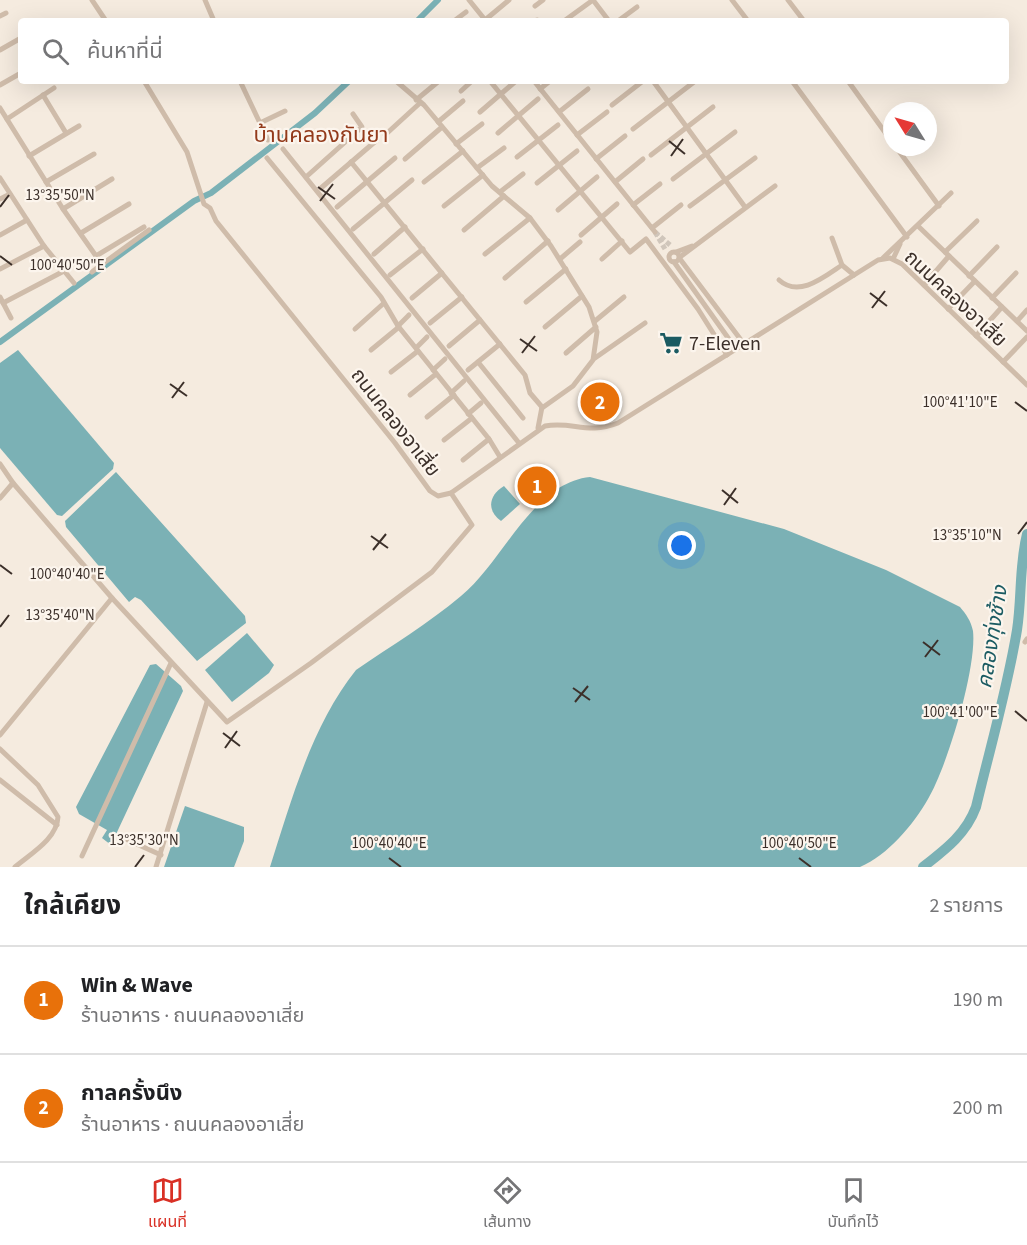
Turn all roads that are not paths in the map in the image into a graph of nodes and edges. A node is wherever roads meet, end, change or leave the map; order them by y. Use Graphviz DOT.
graph roads {
  1 [pos="92,0"];
  2 [pos="205,0"];
  3 [pos="470,0"];
  4 [pos="509,0"];
  5 [pos="543,0"];
  6 [pos="593,0"];
  7 [pos="732,0"];
  8 [pos="789,0"];
  9 [pos="535,6"];
  10 [pos="637,7"];
  11 [pos="466,12"];
  12 [pos="104,18"];
  13 [pos="213,18"];
  14 [pos="458,18"];
  15 [pos="484,18"];
  16 [pos="489,18"];
  17 [pos="568,18"];
  18 [pos="607,18"];
  19 [pos="622,18"];
  20 [pos="746,18"];
  21 [pos="802,18"];
  22 [pos="18,40"];
  23 [pos="0,50"];
  24 [pos="18,75"];
  25 [pos="146,84"];
  26 [pos="241,84"];
  27 [pos="399,84"];
  28 [pos="436,84"];
  29 [pos="468,84"];
  30 [pos="493,84"];
  31 [pos="513,84"];
  32 [pos="536,84"];
  33 [pos="546,84"];
  34 [pos="639,84"];
  35 [pos="655,84"];
  36 [pos="691,84"];
  37 [pos="794,84"];
  38 [pos="850,84"];
  39 [pos="0,85"];
  40 [pos="54,88"];
  41 [pos="540,89"];
  42 [pos="588,89"];
  43 [pos="461,90"];
  44 [pos="501,94"];
  45 [pos="43,95"];
  46 [pos="538,99"];
  47 [pos="463,101"];
  48 [pos="668,101"];
  49 [pos="418,102"];
  50 [pos="612,105"];
  51 [pos="713,107"];
  52 [pos="0,108"];
  53 [pos="285,111"];
  54 [pos="480,112"];
  55 [pos="559,112"];
  56 [pos="607,112"];
  57 [pos="353,114"];
  58 [pos="518,116"];
  59 [pos="7,119"];
  60 [pos="438,122"];
  61 [pos="260,123"];
  62 [pos="482,124"];
  63 [pos="558,125"];
  64 [pos="78,126"];
  65 [pos="686,126"];
  66 [pos="442,127"];
  67 [pos="633,129"];
  68 [pos="883,130"];
  69 [pos="735,132"];
  70 [pos="66,133"];
  71 [pos="498,133"];
  72 [pos="385,135"];
  73 [pos="577,135"];
  74 [pos="625,136"];
  75 [pos="268,140"];
  76 [pos="377,140"];
  77 [pos="538,140"];
  78 [pos="456,144"];
  79 [pos="504,148"];
  80 [pos="283,149"];
  81 [pos="462,151"];
  82 [pos="577,151"];
  83 [pos="705,153"];
  84 [pos="94,154"];
  85 [pos="651,155"];
  86 [pos="29,156"];
  87 [pos="903,156"];
  88 [pos="517,157"];
  89 [pos="267,158"];
  90 [pos="395,158"];
  91 [pos="755,158"];
  92 [pos="405,159"];
  93 [pos="596,159"];
  94 [pos="643,159"];
  95 [pos="351,162"];
  96 [pos="559,165"];
  97 [pos="477,168"];
  98 [pos="523,174"];
  99 [pos="483,175"];
  100 [pos="306,177"];
  101 [pos="597,177"];
  102 [pos="0,178"];
  103 [pos="112,179"];
  104 [pos="673,179"];
  105 [pos="725,179"];
  106 [pos="412,180"];
  107 [pos="367,181"];
  108 [pos="46,182"];
  109 [pos="424,182"];
  110 [pos="615,182"];
  111 [pos="537,183"];
  112 [pos="660,184"];
  113 [pos="776,186"];
  114 [pos="321,188"];
  115 [pos="580,191"];
  116 [pos="951,193"];
  117 [pos="10,194"];
  118 [pos="502,194"];
  119 [pos="0,199"];
  120 [pos="385,202"];
  121 [pos="129,204"];
  122 [pos="617,204"];
  123 [pos="633,205"];
  124 [pos="681,205"];
  125 [pos="444,206"];
  126 [pos="690,206"];
  127 [pos="939,206"];
  128 [pos="337,207"];
  129 [pos="746,207"];
  130 [pos="63,209"];
  131 [pos="558,210"];
  132 [pos="602,217"];
  133 [pos="530,218"];
  134 [pos="27,220"];
  135 [pos="976,221"];
  136 [pos="918,226"];
  137 [pos="405,227"];
  138 [pos="353,229"];
  139 [pos="464,230"];
  140 [pos="81,233"];
  141 [pos="0,235"];
  142 [pos="581,235"];
  143 [pos="907,237"];
  144 [pos="832,238"];
  145 [pos="548,241"];
  146 [pos="622,241"];
  147 [pos="580,242"];
  148 [pos="900,244"];
  149 [pos="44,246"];
  150 [pos="667,247"];
  151 [pos="997,247"];
  152 [pos="423,249"];
  153 [pos="374,254"];
  154 [pos="485,254"];
  155 [pos="947,254"];
  156 [pos="96,255"];
  157 [pos="676,256"];
  158 [pos="560,259"];
  159 [pos="602,259"];
  160 [pos="883,259"];
  161 [pos="893,259"];
  162 [pos="101,265"];
  163 [pos="842,265"];
  164 [pos="0,269"];
  165 [pos="566,269"];
  166 [pos="64,271"];
  167 [pos="92,272"];
  168 [pos="442,273"];
  169 [pos="1016,273"];
  170 [pos="390,275"];
  171 [pos="854,275"];
  172 [pos="969,276"];
  173 [pos="505,278"];
  174 [pos="779,280"];
  175 [pos="975,281"];
  176 [pos="74,283"];
  177 [pos="924,285"];
  178 [pos="582,296"];
  179 [pos="462,297"];
  180 [pos="624,297"];
  181 [pos="412,298"];
  182 [pos="992,298"];
  183 [pos="1,300"];
  184 [pos="526,302"];
  185 [pos="384,303"];
  186 [pos="1002,307"];
  187 [pos="948,309"];
  188 [pos="1027,310"];
  189 [pos="409,315"];
  190 [pos="11,318"];
  191 [pos="480,320"];
  192 [pos="1017,321"];
  193 [pos="430,323"];
  194 [pos="645,323"];
  195 [pos="595,324"];
  196 [pos="398,327"];
  197 [pos="545,327"];
  198 [pos="355,328"];
  199 [pos="1027,331"];
  200 [pos="976,336"];
  201 [pos="427,337"];
  202 [pos="1027,338"];
  203 [pos="500,344"];
  204 [pos="744,344"];
  205 [pos="449,346"];
  206 [pos="417,349"];
  207 [pos="736,349"];
  208 [pos="371,350"];
  209 [pos="566,353"];
  210 [pos="727,355"];
  211 [pos="594,358"];
  212 [pos="445,359"];
  213 [pos="478,362"];
  214 [pos="1003,362"];
  215 [pos="468,370"];
  216 [pos="391,372"];
  217 [pos="435,372"];
  218 [pos="464,381"];
  219 [pos="1027,385"];
  220 [pos="452,394"];
  221 [pos="410,395"];
  222 [pos="481,403"];
  223 [pos="542,408"];
  224 [pos="470,416"];
  225 [pos="427,417"];
  226 [pos="522,418"];
  227 [pos="538,428"];
  228 [pos="489,439"];
  229 [pos="444,440"];
  230 [pos="519,442"];
  231 [pos="500,457"];
  232 [pos="463,460"];
  233 [pos="0,464"];
  234 [pos="13,483"];
  235 [pos="451,493"];
  236 [pos="0,498"];
  237 [pos="112,598"];
  238 [pos="171,663"];
  239 [pos="207,702"];
  240 [pos="0,735"];
  241 [pos="0,749"];
  242 [pos="0,780"];
  243 [pos="57,825"];
  244 [pos="119,836"];
  245 [pos="161,855"];
  246 [pos="82,856"];
  247 [pos="15,867"];
  248 [pos="156,867"];
  1 -- 12 [label="street"];
  2 -- 13 [label="street"];
  3 -- 15 [label="street"];
  4 -- 16 [label="street"];
  5 -- 9 [label="street"];
  6 -- 17 [label="street"];
  6 -- 18 [label="street"];
  7 -- 20 [label="street"];
  8 -- 21 [label="street"];
  10 -- 19 [label="street"];
  11 -- 14 [label="street"];
  22 -- 23 [label="street"];
  24 -- 39 [label="street"];
  25 -- 235 [label="street, ถนนคลองอาเสี่ย"];
  26 -- 61 [label="street"];
  27 -- 49 [label="street"];
  28 -- 49 [label="street"];
  29 -- 43 [label="street"];
  30 -- 44 [label="street"];
  31 -- 44 [label="street"];
  32 -- 41 [label="street"];
  33 -- 41 [label="street"];
  34 -- 50 [label="street"];
  35 -- 48 [label="street"];
  36 -- 48 [label="street"];
  37 -- 143 [label="street"];
  38 -- 68 [label="street"];
  40 -- 45 [label="street"];
  41 -- 55 [label="street"];
  42 -- 55 [label="street"];
  44 -- 54 [label="street"];
  44 -- 58 [label="street"];
  45 -- 59 [label="street"];
  45 -- 70 [label="street"];
  46 -- 58 [label="street"];
  47 -- 60 [label="street"];
  48 -- 65 [label="street"];
  48 -- 67 [label="street"];
  49 -- 60 [label="street"];
  49 -- 72 [label="street"];
  51 -- 65 [label="street"];
  52 -- 59 [label="street"];
  53 -- 61 [label="street"];
  55 -- 73 [label="street"];
  56 -- 73 [label="street"];
  57 -- 100 [label="street"];
  58 -- 71 [label="street"];
  58 -- 77 [label="street"];
  59 -- 86 [label="street"];
  60 -- 66 [label="street"];
  61 -- 75 [label="street"];
  62 -- 78 [label="street"];
  63 -- 77 [label="street"];
  64 -- 70 [label="street"];
  65 -- 83 [label="street"];
  65 -- 85 [label="street"];
  66 -- 78 [label="street"];
  66 -- 92 [label="street"];
  69 -- 83 [label="street"];
  70 -- 86 [label="street"];
  73 -- 93 [label="street"];
  74 -- 93 [label="street"];
  76 -- 95 [label="street"];
  77 -- 88 [label="street"];
  77 -- 96 [label="street"];
  78 -- 81 [label="street"];
  79 -- 97 [label="street"];
  80 -- 100 [label="street"];
  81 -- 97 [label="street"];
  81 -- 109 [label="street"];
  82 -- 96 [label="street"];
  83 -- 104 [label="street"];
  83 -- 105 [label="street"];
  84 -- 108 [label="street"];
  86 -- 108 [label="street"];
  87 -- 127 [label="street"];
  89 -- 185 [label="street"];
  90 -- 107 [label="street"];
  91 -- 105 [label="street"];
  93 -- 110 [label="street"];
  94 -- 110 [label="street"];
  95 -- 107 [label="street"];
  95 -- 114 [label="street"];
  96 -- 111 [label="street"];
  96 -- 115 [label="street"];
  97 -- 99 [label="street"];
  98 -- 118 [label="street"];
  99 -- 118 [label="street"];
  99 -- 125 [label="street"];
  100 -- 230 [label="street"];
  101 -- 115 [label="street"];
  102 -- 117 [label="street"];
  103 -- 130 [label="street"];
  105 -- 126 [label="street"];
  105 -- 129 [label="street"];
  106 -- 120 [label="street"];
  107 -- 120 [label="street"];
  107 -- 128 [label="street"];
  108 -- 130 [label="street"];
  110 -- 123 [label="street"];
  112 -- 123 [label="street"];
  113 -- 129 [label="street"];
  115 -- 131 [label="street"];
  115 -- 132 [label="street"];
  116 -- 127 [label="street"];
  117 -- 119 [label="street"];
  117 -- 134 [label="street"];
  118 -- 133 [label="street"];
  118 -- 139 [label="street"];
  120 -- 137 [label="street"];
  120 -- 138 [label="street"];
  121 -- 140 [label="street"];
  122 -- 132 [label="street"];
  123 -- 124 [label="street"];
  127 -- 136 [label="street"];
  129 -- 157 [label="street"];
  130 -- 140 [label="street"];
  132 -- 142 [label="street"];
  132 -- 146 [label="street"];
  133 -- 145 [label="street"];
  133 -- 154 [label="street"];
  134 -- 141 [label="street"];
  134 -- 149 [label="street"];
  135 -- 155 [label="street"];
  136 -- 143 [label="street"];
  136 -- 155 [label="street"];
  137 -- 152 [label="street"];
  137 -- 153 [label="street"];
  140 -- 156 [label="street"];
  143 -- 148 [label="street"];
  144 -- 163 [label="street"];
  145 -- 158 [label="street"];
  145 -- 173 [label="street"];
  146 -- 159 [label="street"];
  146 -- 210 [label="street"];
  147 -- 158 [label="street"];
  148 -- 160 [label="street"];
  148 -- 161 [label="street"];
  149 -- 164 [label="street"];
  149 -- 166 [label="street"];
  150 -- 157 [label="street"];
  151 -- 172 [label="street"];
  152 -- 168 [label="street"];
  152 -- 170 [label="street"];
  155 -- 172 [label="street"];
  155 -- 177 [label="street"];
  156 -- 162 [label="street"];
  156 -- 162 [label="street"];
  157 -- 204 [label="street"];
  157 -- 207 [label="street"];
  158 -- 165 [label="street"];
  160 -- 161 [label="street, ถนนคลองอาเสี่ย"];
  160 -- 171 [label="street, ถนนคลองอาเสี่ย"];
  161 -- 177 [label="street, ถนนคลองอาเสี่ย"];
  162 -- 167 [label="street"];
  163 -- 171 [label="street"];
  163 -- 174 [label="street"];
  165 -- 178 [label="street"];
  165 -- 184 [label="street"];
  166 -- 176 [label="street"];
  166 -- 183 [label="street"];
  168 -- 179 [label="street"];
  168 -- 181 [label="street"];
  169 -- 182 [label="street"];
  171 -- 204 [label="street, ถนนคลองอาเสี่ย"];
  172 -- 175 [label="street"];
  175 -- 182 [label="street"];
  175 -- 187 [label="street"];
  177 -- 187 [label="street, ถนนคลองอาเสี่ย"];
  178 -- 195 [label="street"];
  178 -- 197 [label="street"];
  179 -- 191 [label="street"];
  179 -- 193 [label="street"];
  180 -- 195 [label="street"];
  182 -- 186 [label="street"];
  183 -- 190 [label="street"];
  185 -- 196 [label="street"];
  185 -- 198 [label="street"];
  186 -- 192 [label="street"];
  186 -- 200 [label="street"];
  187 -- 200 [label="street, ถนนคลองอาเสี่ย"];
  188 -- 192 [label="street"];
  189 -- 196 [label="street"];
  191 -- 203 [label="street"];
  191 -- 205 [label="street"];
  192 -- 199 [label="street"];
  194 -- 211 [label="street"];
  195 -- 209 [label="street"];
  195 -- 211 [label="street"];
  196 -- 206 [label="street"];
  196 -- 208 [label="street"];
  200 -- 214 [label="street, ถนนคลองอาเสี่ย"];
  201 -- 206 [label="street"];
  202 -- 214 [label="street"];
  203 -- 213 [label="street"];
  203 -- 223 [label="street"];
  204 -- 207 [label="street, ถนนคลองอาเสี่ย"];
  206 -- 216 [label="street"];
  206 -- 217 [label="street"];
  207 -- 210 [label="street, ถนนคลองอาเสี่ย"];
  210 -- 227 [label="street, ถนนคลองอาเสี่ย"];
  211 -- 223 [label="street"];
  212 -- 217 [label="street"];
  213 -- 215 [label="street"];
  213 -- 226 [label="street"];
  214 -- 219 [label="street, ถนนคลองอาเสี่ย"];
  217 -- 220 [label="street"];
  217 -- 221 [label="street"];
  218 -- 220 [label="street"];
  220 -- 224 [label="street"];
  220 -- 225 [label="street"];
  222 -- 224 [label="street"];
  223 -- 227 [label="street"];
  224 -- 228 [label="street"];
  224 -- 229 [label="street"];
  227 -- 230 [label="street, ถนนคลองอาเสี่ย"];
  228 -- 231 [label="street"];
  228 -- 232 [label="street"];
  230 -- 231 [label="street, ถนนคลองอาเสี่ย"];
  231 -- 235 [label="street, ถนนคลองอาเสี่ย"];
  233 -- 234 [label="street"];
  234 -- 236 [label="street"];
  234 -- 237 [label="street"];
  235 -- 239 [label="street"];
  237 -- 238 [label="street"];
  237 -- 240 [label="street"];
  238 -- 239 [label="street"];
  238 -- 246 [label="street"];
  239 -- 245 [label="street"];
  241 -- 243 [label="street"];
  242 -- 243 [label="street"];
  243 -- 247 [label="street"];
  244 -- 245 [label="street"];
  245 -- 248 [label="street"];
}
